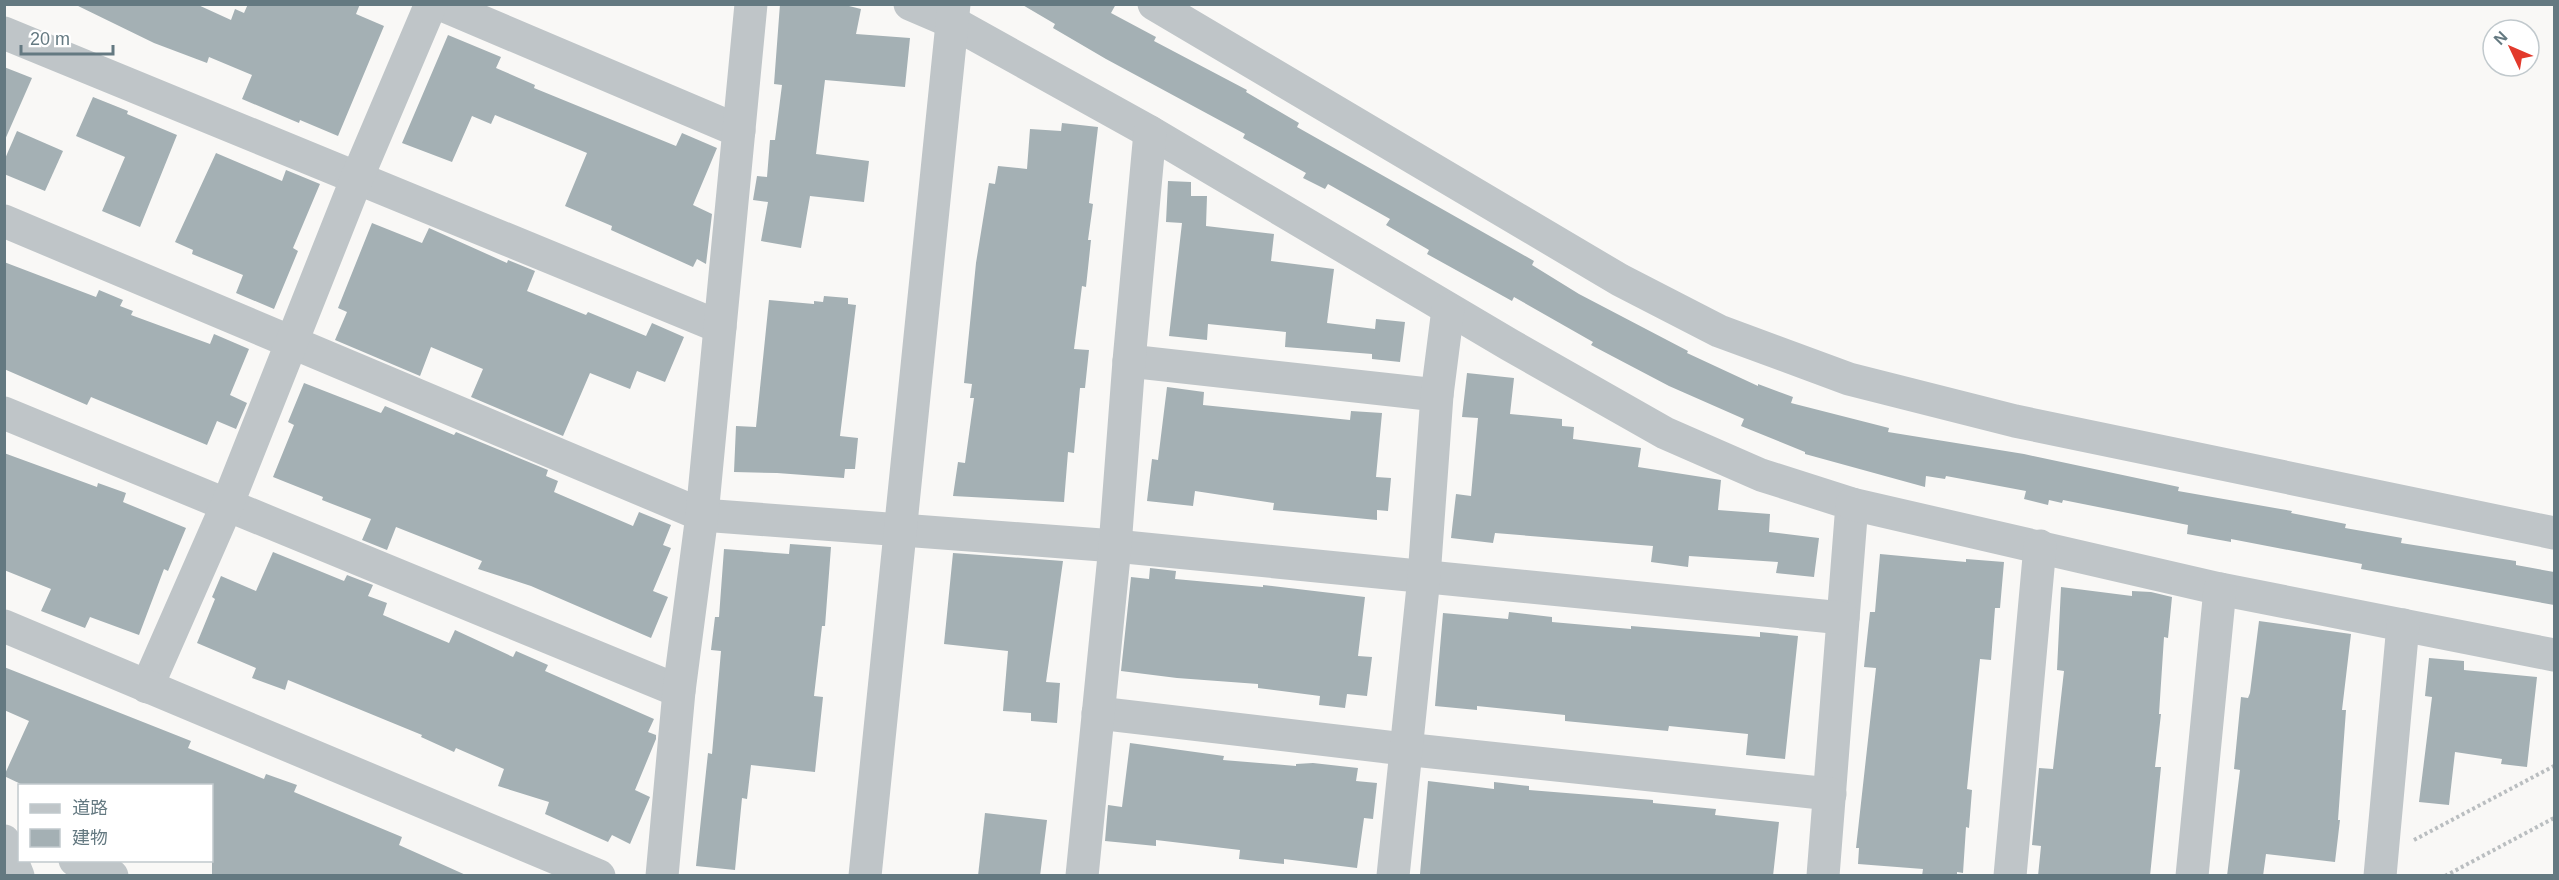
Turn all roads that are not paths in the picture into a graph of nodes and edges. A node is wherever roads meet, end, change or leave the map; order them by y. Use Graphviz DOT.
graph roads {
  1 [pos="431,4"];
  2 [pos="440,4"];
  3 [pos="751,4"];
  4 [pos="910,4"];
  5 [pos="1154,4"];
  6 [pos="953,13"];
  7 [pos="4,33"];
  8 [pos="739,131"];
  9 [pos="1150,132"];
  10 [pos="357,178"];
  11 [pos="4,221"];
  12 [pos="1448,309"];
  13 [pos="720,327"];
  14 [pos="292,342"];
  15 [pos="1129,361"];
  16 [pos="1437,395"];
  17 [pos="4,413"];
  18 [pos="1852,504"];
  19 [pos="227,505"];
  20 [pos="702,515"];
  21 [pos="902,531"];
  22 [pos="2554,533"];
  23 [pos="1116,546"];
  24 [pos="2040,546"];
  25 [pos="1424,577"];
  26 [pos="2220,589"];
  27 [pos="1843,618"];
  28 [pos="2403,625"];
  29 [pos="4,626"];
  30 [pos="2554,655"];
  31 [pos="147,687"];
  32 [pos="679,691"];
  33 [pos="1098,713"];
  34 [pos="1404,749"];
  35 [pos="1830,794"];
  36 [pos="4,841"];
  37 [pos="77,862"];
  38 [pos="2381,866"];
  39 [pos="18,876"];
  40 [pos="112,876"];
  41 [pos="599,876"];
  42 [pos="662,876"];
  43 [pos="865,876"];
  44 [pos="1082,876"];
  45 [pos="1393,876"];
  46 [pos="1823,876"];
  47 [pos="2010,876"];
  48 [pos="2192,876"];
  1 -- 10 [label="street"];
  2 -- 8 [label="street"];
  3 -- 8 [label="street"];
  4 -- 6 [label="street"];
  5 -- 22 [label="street"];
  6 -- 9 [label="street"];
  6 -- 21 [label="street"];
  7 -- 10 [label="street"];
  8 -- 13 [label="street"];
  9 -- 12 [label="street"];
  9 -- 15 [label="street"];
  10 -- 13 [label="street"];
  10 -- 14 [label="street"];
  11 -- 14 [label="street"];
  12 -- 16 [label="street"];
  12 -- 18 [label="street"];
  13 -- 20 [label="street"];
  14 -- 19 [label="street"];
  14 -- 20 [label="street"];
  15 -- 16 [label="street"];
  15 -- 23 [label="street"];
  16 -- 25 [label="street"];
  17 -- 19 [label="street"];
  18 -- 24 [label="street"];
  18 -- 27 [label="street"];
  19 -- 31 [label="street"];
  19 -- 32 [label="street"];
  20 -- 21 [label="street"];
  20 -- 32 [label="street"];
  21 -- 23 [label="street"];
  21 -- 43 [label="street"];
  23 -- 25 [label="street"];
  23 -- 33 [label="street"];
  24 -- 26 [label="street"];
  24 -- 47 [label="street"];
  25 -- 27 [label="street"];
  25 -- 34 [label="street"];
  26 -- 28 [label="street"];
  26 -- 48 [label="street"];
  27 -- 35 [label="street"];
  28 -- 30 [label="street"];
  28 -- 38 [label="street"];
  29 -- 31 [label="street"];
  31 -- 41 [label="street"];
  32 -- 42 [label="street"];
  33 -- 34 [label="street"];
  33 -- 44 [label="street"];
  34 -- 35 [label="street"];
  34 -- 45 [label="street"];
  35 -- 46 [label="street"];
  36 -- 39 [label="street"];
  37 -- 40 [label="street"];
}
